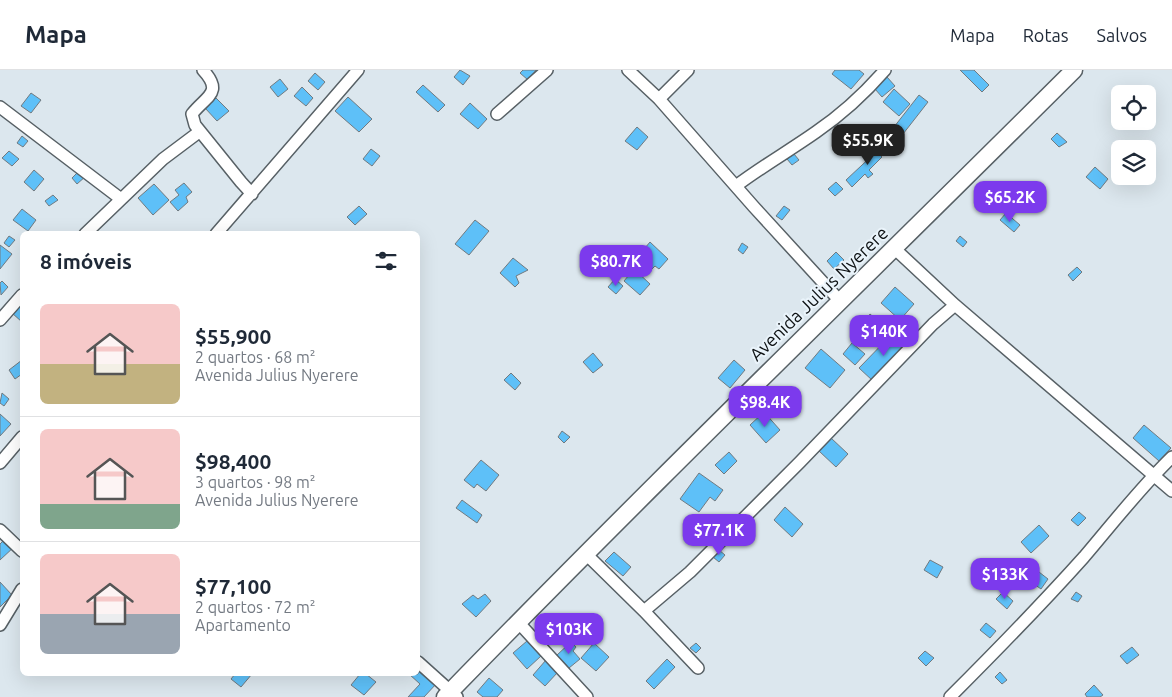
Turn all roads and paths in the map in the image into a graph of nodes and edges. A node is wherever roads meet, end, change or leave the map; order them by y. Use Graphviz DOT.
graph roads {
  1 [pos="203,70"];
  2 [pos="358,70"];
  3 [pos="548,70"];
  4 [pos="628,70"];
  5 [pos="688,70"];
  6 [pos="886,70"];
  7 [pos="1074,70"];
  8 [pos="659,99"];
  9 [pos="0,107"];
  10 [pos="497,114"];
  11 [pos="199,132"];
  12 [pos="736,186"];
  13 [pos="252,194"];
  14 [pos="121,199"];
  15 [pos="88,231"];
  16 [pos="219,231"];
  17 [pos="895,249"];
  18 [pos="20,297"];
  19 [pos="840,301"];
  20 [pos="955,305"];
  21 [pos="0,320"];
  22 [pos="20,439"];
  23 [pos="1172,457"];
  24 [pos="0,462"];
  25 [pos="1153,476"];
  26 [pos="1172,491"];
  27 [pos="0,530"];
  28 [pos="20,549"];
  29 [pos="585,553"];
  30 [pos="20,592"];
  31 [pos="644,611"];
  32 [pos="518,622"];
  33 [pos="0,624"];
  34 [pos="420,664"];
  35 [pos="698,668"];
  36 [pos="451,695"];
  37 [pos="587,697"];
  38 [pos="950,697"];
  1 -- 11 [label="street"];
  2 -- 13 [label="street"];
  3 -- 10 [label="street"];
  4 -- 8 [label="street"];
  5 -- 8 [label="street"];
  6 -- 12 [label="street"];
  7 -- 17 [label="street, Avenida Julius Nyerere"];
  8 -- 12 [label="street"];
  9 -- 14 [label="street"];
  11 -- 13 [label="street"];
  11 -- 14 [label="street"];
  12 -- 19 [label="street"];
  13 -- 16 [label="street"];
  14 -- 15 [label="street"];
  17 -- 19 [label="street, Avenida Julius Nyerere"];
  17 -- 20 [label="street"];
  18 -- 21 [label="street"];
  19 -- 29 [label="street, Avenida Julius Nyerere"];
  20 -- 25 [label="street"];
  20 -- 31 [label="street"];
  22 -- 24 [label="street"];
  23 -- 25 [label="street"];
  25 -- 26 [label="street"];
  25 -- 38 [label="street"];
  27 -- 28 [label="street"];
  29 -- 31 [label="street"];
  29 -- 32 [label="street, Avenida Julius Nyerere"];
  30 -- 33 [label="street"];
  31 -- 35 [label="street"];
  32 -- 36 [label="street, Avenida Julius Nyerere"];
  32 -- 37 [label="street"];
  34 -- 36 [label="street"];
}
